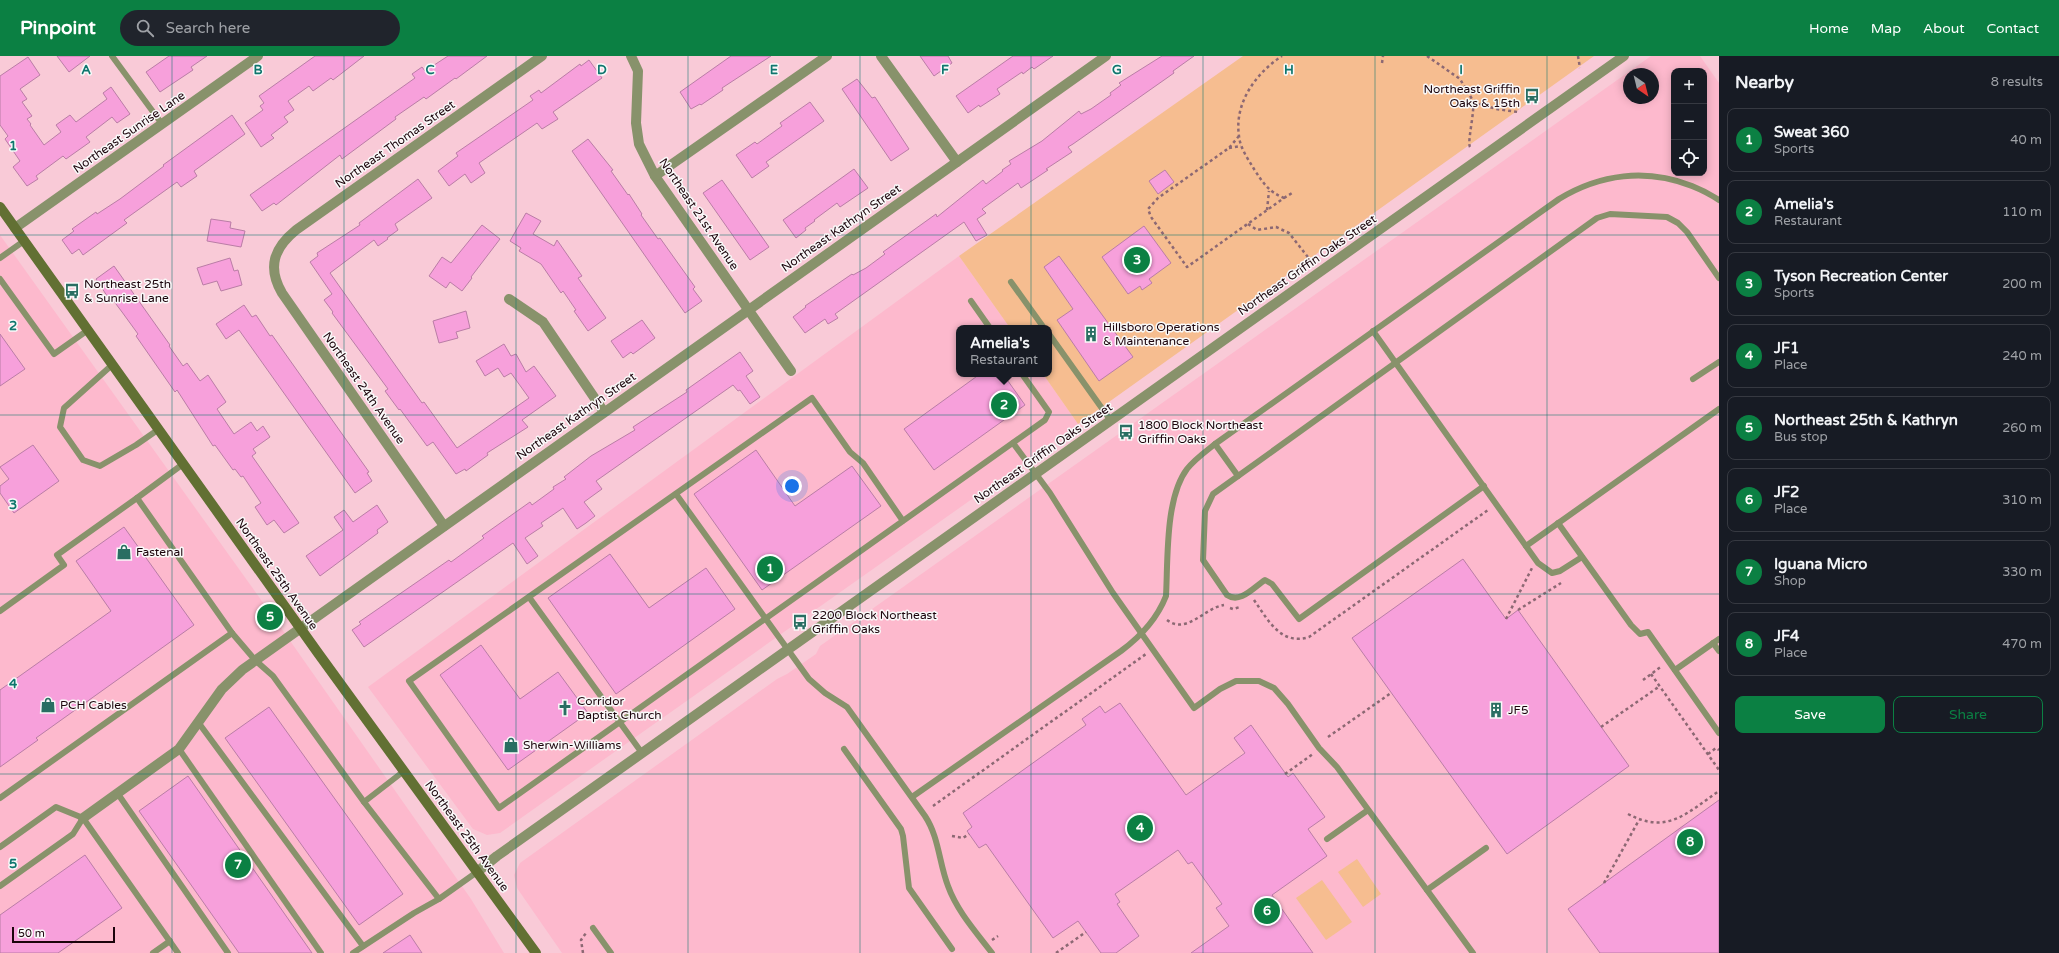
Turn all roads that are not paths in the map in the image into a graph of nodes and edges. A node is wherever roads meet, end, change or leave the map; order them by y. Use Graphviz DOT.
graph roads {
  1 [pos="112,56"];
  2 [pos="258,56"];
  3 [pos="542,56"];
  4 [pos="631,56"];
  5 [pos="827,56"];
  6 [pos="881,56"];
  7 [pos="1106,56"];
  8 [pos="1624,56"];
  9 [pos="162,124"];
  10 [pos="956,162"];
  11 [pos="655,176"];
  12 [pos="1719,200"];
  13 [pos="0,207"];
  14 [pos="15,228"];
  15 [pos="24,241"];
  16 [pos="0,258"];
  17 [pos="274,261"];
  18 [pos="1719,278"];
  19 [pos="0,279"];
  20 [pos="1011,282"];
  21 [pos="509,299"];
  22 [pos="971,301"];
  23 [pos="748,310"];
  24 [pos="988,325"];
  25 [pos="1042,325"];
  26 [pos="88,330"];
  27 [pos="1373,331"];
  28 [pos="1052,338"];
  29 [pos="1719,362"];
  30 [pos="1396,363"];
  31 [pos="112,365"];
  32 [pos="791,371"];
  33 [pos="1024,377"];
  34 [pos="1693,379"];
  35 [pos="1719,409"];
  36 [pos="604,412"];
  37 [pos="1111,421"];
  38 [pos="158,429"];
  39 [pos="1013,443"];
  40 [pos="1215,444"];
  41 [pos="183,464"];
  42 [pos="1036,474"];
  43 [pos="1238,476"];
  44 [pos="1484,486"];
  45 [pos="676,494"];
  46 [pos="137,498"];
  47 [pos="903,521"];
  48 [pos="1558,523"];
  49 [pos="444,526"];
  50 [pos="1526,546"];
  51 [pos="1582,557"];
  52 [pos="529,597"];
  53 [pos="0,611"];
  54 [pos="764,619"];
  55 [pos="300,628"];
  56 [pos="232,633"];
  57 [pos="1141,634"];
  58 [pos="1719,639"];
  59 [pos="1713,643"];
  60 [pos="788,649"];
  61 [pos="1719,651"];
  62 [pos="256,660"];
  63 [pos="1675,670"];
  64 [pos="198,722"];
  65 [pos="619,722"];
  66 [pos="1719,732"];
  67 [pos="179,749"];
  68 [pos="844,749"];
  69 [pos="642,753"];
  70 [pos="404,771"];
  71 [pos="118,794"];
  72 [pos="0,798"];
  73 [pos="912,798"];
  74 [pos="364,802"];
  75 [pos="1368,810"];
  76 [pos="83,818"];
  77 [pos="1327,840"];
  78 [pos="0,847"];
  79 [pos="1486,848"];
  80 [pos="477,872"];
  81 [pos="0,886"];
  82 [pos="1427,890"];
  83 [pos="439,899"];
  84 [pos="593,928"];
  85 [pos="170,941"];
  86 [pos="363,946"];
  87 [pos="952,949"];
  88 [pos="153,953"];
  89 [pos="178,953"];
  90 [pos="228,953"];
  91 [pos="321,953"];
  92 [pos="353,953"];
  93 [pos="536,953"];
  94 [pos="611,953"];
  95 [pos="992,953"];
  96 [pos="1473,953"];
  1 -- 9 [label="lane"];
  2 -- 9 [label="street, Northeast Sunrise Lane"];
  3 -- 17 [label="street, Northeast Thomas Street"];
  4 -- 11 [label="street, Northeast 21st Avenue"];
  5 -- 11 [label="street"];
  6 -- 10 [label="street"];
  7 -- 10 [label="street, Northeast Kathryn Street"];
  8 -- 37 [label="street, Northeast Griffin Oaks Street"];
  9 -- 14 [label="street, Northeast Sunrise Lane"];
  10 -- 23 [label="street, Northeast Kathryn Street"];
  11 -- 23 [label="street, Northeast 21st Avenue"];
  12 -- 27 [label="lane"];
  13 -- 14 [label="main road, Northeast 25th Avenue"];
  14 -- 15 [label="main road, Northeast 25th Avenue"];
  15 -- 16 [label="lane"];
  15 -- 26 [label="main road, Northeast 25th Avenue"];
  17 -- 49 [label="street, Northeast 24th Avenue"];
  18 -- 30 [label="lane"];
  19 -- 26 [label="lane"];
  20 -- 25 [label="lane"];
  21 -- 36 [label="street"];
  22 -- 24 [label="lane"];
  23 -- 32 [label="street, Northeast 21st Avenue"];
  23 -- 36 [label="street, Northeast Kathryn Street"];
  26 -- 31 [label="main road, Northeast 25th Avenue"];
  27 -- 30 [label="lane"];
  27 -- 40 [label="lane"];
  28 -- 37 [label="lane"];
  29 -- 34 [label="lane"];
  30 -- 43 [label="lane"];
  30 -- 44 [label="lane"];
  31 -- 38 [label="main road, Northeast 25th Avenue"];
  31 -- 38 [label="lane"];
  33 -- 39 [label="lane"];
  35 -- 48 [label="lane"];
  36 -- 49 [label="street, Northeast Kathryn Street"];
  37 -- 42 [label="street, Northeast Griffin Oaks Street"];
  38 -- 41 [label="main road, Northeast 25th Avenue"];
  39 -- 42 [label="lane"];
  39 -- 47 [label="lane"];
  40 -- 43 [label="lane"];
  40 -- 57 [label="lane"];
  41 -- 46 [label="lane"];
  41 -- 55 [label="main road, Northeast 25th Avenue"];
  42 -- 57 [label="lane"];
  42 -- 60 [label="street, Northeast Griffin Oaks Street"];
  43 -- 44 [label="lane"];
  44 -- 50 [label="lane"];
  45 -- 47 [label="lane"];
  45 -- 52 [label="lane"];
  45 -- 54 [label="lane"];
  46 -- 53 [label="lane"];
  46 -- 56 [label="lane"];
  47 -- 54 [label="lane"];
  48 -- 50 [label="lane"];
  48 -- 51 [label="lane"];
  49 -- 55 [label="street, Northeast Kathryn Street"];
  50 -- 51 [label="lane"];
  51 -- 63 [label="lane"];
  52 -- 65 [label="lane"];
  52 -- 65 [label="lane"];
  54 -- 60 [label="lane"];
  54 -- 65 [label="lane"];
  55 -- 62 [label="street, Northeast Kathryn Street"];
  55 -- 70 [label="main road, Northeast 25th Avenue"];
  56 -- 62 [label="lane"];
  56 -- 72 [label="lane"];
  57 -- 73 [label="lane"];
  57 -- 75 [label="lane"];
  58 -- 59 [label="lane"];
  59 -- 61 [label="lane"];
  59 -- 63 [label="lane"];
  60 -- 69 [label="street, Northeast Griffin Oaks Street"];
  60 -- 73 [label="lane"];
  62 -- 64 [label="street, Northeast Kathryn Street"];
  62 -- 74 [label="lane"];
  63 -- 66 [label="lane"];
  64 -- 67 [label="street, Northeast Kathryn Street"];
  64 -- 86 [label="lane"];
  65 -- 69 [label="lane"];
  67 -- 71 [label="street, Northeast Kathryn Street"];
  67 -- 91 [label="lane"];
  68 -- 87 [label="lane"];
  69 -- 80 [label="street, Northeast Griffin Oaks Street"];
  70 -- 74 [label="lane"];
  70 -- 80 [label="main road, Northeast 25th Avenue"];
  71 -- 76 [label="street, Northeast Kathryn Street"];
  71 -- 90 [label="lane"];
  73 -- 95 [label="lane"];
  74 -- 83 [label="lane"];
  75 -- 77 [label="lane"];
  75 -- 82 [label="lane"];
  76 -- 78 [label="lane"];
  76 -- 81 [label="lane"];
  76 -- 85 [label="lane"];
  79 -- 82 [label="lane"];
  80 -- 83 [label="lane"];
  80 -- 93 [label="main road, Northeast 25th Avenue"];
  82 -- 96 [label="lane"];
  83 -- 86 [label="lane"];
  84 -- 94 [label="lane"];
  85 -- 88 [label="lane"];
  85 -- 89 [label="lane"];
  86 -- 92 [label="lane"];
}
